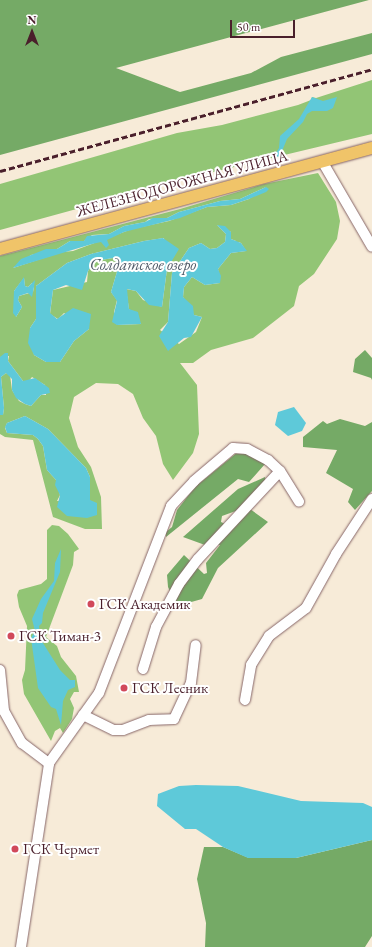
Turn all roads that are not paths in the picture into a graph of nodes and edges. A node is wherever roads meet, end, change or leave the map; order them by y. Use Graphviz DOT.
graph roads {
  1 [pos="372,148"];
  2 [pos="322,161"];
  3 [pos="372,247"];
  4 [pos="0,249"];
  5 [pos="280,471"];
  6 [pos="372,500"];
  7 [pos="299,501"];
  8 [pos="196,645"];
  9 [pos="143,669"];
  10 [pos="0,670"];
  11 [pos="245,700"];
  12 [pos="83,715"];
  13 [pos="49,763"];
  14 [pos="21,947"];
  1 -- 2 [label="main road, ЖЕЛЕЗНОДОРОЖНАЯ УЛИЦА"];
  2 -- 3 [label="street"];
  2 -- 4 [label="main road, ЖЕЛЕЗНОДОРОЖНАЯ УЛИЦА"];
  5 -- 7 [label="street"];
  5 -- 9 [label="street"];
  5 -- 12 [label="street"];
  6 -- 11 [label="street"];
  8 -- 12 [label="street"];
  10 -- 13 [label="street"];
  12 -- 13 [label="street"];
  13 -- 14 [label="street"];
}
